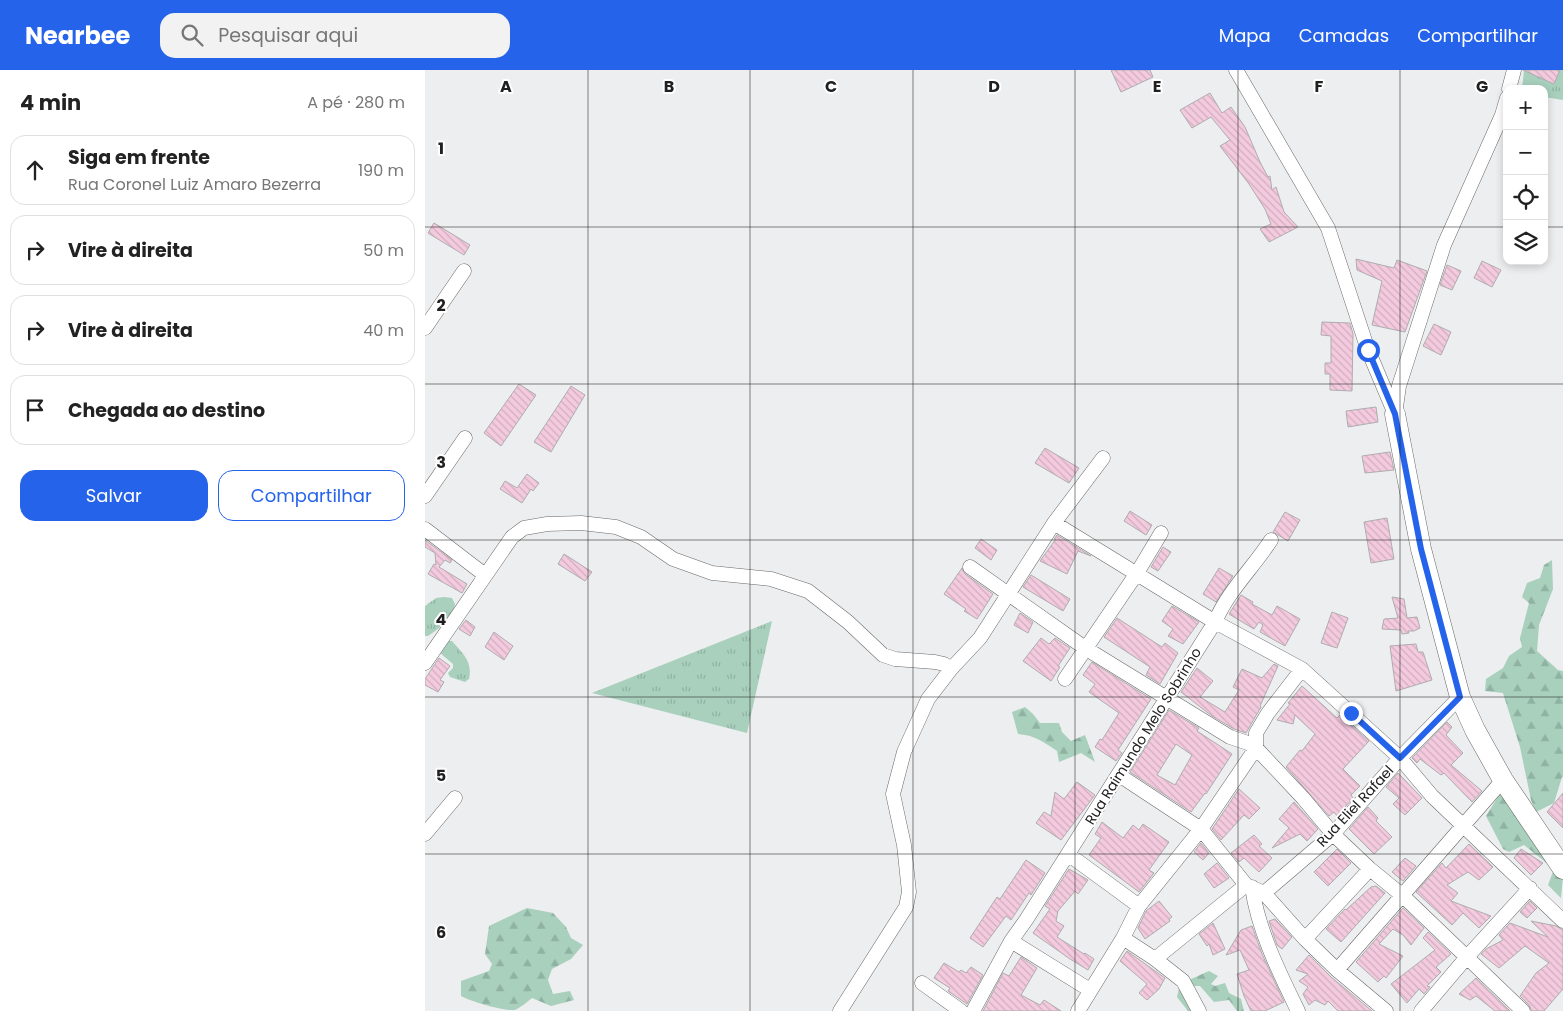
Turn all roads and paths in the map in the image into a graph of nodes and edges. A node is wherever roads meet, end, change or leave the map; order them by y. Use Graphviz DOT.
graph roads {
  1 [pos="1237,70"];
  2 [pos="1514,70"];
  3 [pos="1510,85"];
  4 [pos="1503,112"];
  5 [pos="464,271"];
  6 [pos="425,328"];
  7 [pos="1395,414"];
  8 [pos="465,438"];
  9 [pos="1103,458"];
  10 [pos="425,496"];
  11 [pos="1054,523"];
  12 [pos="425,529"];
  13 [pos="1161,533"];
  14 [pos="1271,540"];
  15 [pos="970,566"];
  16 [pos="1137,573"];
  17 [pos="485,575"];
  18 [pos="1008,594"];
  19 [pos="1215,622"];
  20 [pos="1085,648"];
  21 [pos="425,663"];
  22 [pos="1302,668"];
  23 [pos="951,669"];
  24 [pos="1065,679"];
  25 [pos="1460,697"];
  26 [pos="1167,698"];
  27 [pos="1256,748"];
  28 [pos="1400,758"];
  29 [pos="1119,775"];
  30 [pos="1503,780"];
  31 [pos="455,798"];
  32 [pos="1463,827"];
  33 [pos="1201,829"];
  34 [pos="425,834"];
  35 [pos="1333,834"];
  36 [pos="1068,854"];
  37 [pos="1560,859"];
  38 [pos="1370,869"];
  39 [pos="1254,888"];
  40 [pos="1530,888"];
  41 [pos="1403,896"];
  42 [pos="1139,906"];
  43 [pos="1563,921"];
  44 [pos="1123,938"];
  45 [pos="1305,939"];
  46 [pos="1011,941"];
  47 [pos="1155,958"];
  48 [pos="1466,958"];
  49 [pos="1337,970"];
  50 [pos="922,983"];
  51 [pos="1090,990"];
  52 [pos="840,1011"];
  53 [pos="961,1011"];
  54 [pos="973,1011"];
  55 [pos="1078,1011"];
  56 [pos="1199,1011"];
  57 [pos="1298,1011"];
  58 [pos="1386,1011"];
  59 [pos="1421,1011"];
  60 [pos="1523,1011"];
  1 -- 7 [label="street"];
  2 -- 3 [label="street"];
  4 -- 7 [label="street"];
  5 -- 6 [label="street"];
  7 -- 25 [label="street"];
  8 -- 10 [label="street"];
  9 -- 11 [label="street"];
  11 -- 16 [label="street"];
  11 -- 18 [label="street"];
  12 -- 17 [label="street"];
  13 -- 16 [label="street"];
  14 -- 19 [label="street, Rua Raimundo Melo Sobrinho"];
  15 -- 18 [label="street"];
  16 -- 19 [label="street"];
  16 -- 20 [label="street"];
  17 -- 21 [label="street"];
  17 -- 23 [label="street"];
  18 -- 20 [label="street"];
  18 -- 23 [label="street"];
  19 -- 22 [label="street"];
  19 -- 26 [label="street, Rua Raimundo Melo Sobrinho"];
  20 -- 24 [label="street"];
  20 -- 26 [label="street"];
  22 -- 27 [label="street"];
  22 -- 28 [label="street"];
  23 -- 52 [label="street"];
  25 -- 28 [label="street, Rua Eliel Rafael"];
  25 -- 30 [label="street"];
  26 -- 27 [label="street"];
  26 -- 29 [label="street, Rua Raimundo Melo Sobrinho"];
  27 -- 33 [label="street"];
  27 -- 35 [label="street"];
  28 -- 32 [label="street"];
  28 -- 35 [label="street, Rua Eliel Rafael"];
  29 -- 33 [label="street"];
  29 -- 36 [label="street, Rua Raimundo Melo Sobrinho"];
  30 -- 32 [label="street"];
  30 -- 37 [label="street"];
  31 -- 34 [label="street"];
  32 -- 40 [label="street"];
  32 -- 41 [label="street"];
  33 -- 39 [label="street"];
  33 -- 42 [label="street"];
  35 -- 38 [label="street"];
  35 -- 39 [label="street, Rua Eliel Rafael"];
  36 -- 42 [label="street"];
  36 -- 46 [label="street, Rua Raimundo Melo Sobrinho"];
  38 -- 41 [label="street"];
  38 -- 45 [label="street"];
  39 -- 45 [label="street"];
  39 -- 47 [label="street, Rua Eliel Rafael"];
  39 -- 57 [label="street"];
  40 -- 43 [label="street"];
  40 -- 48 [label="street"];
  41 -- 48 [label="street"];
  41 -- 49 [label="street"];
  42 -- 44 [label="street"];
  44 -- 47 [label="street"];
  44 -- 51 [label="street"];
  45 -- 49 [label="street"];
  46 -- 51 [label="street"];
  46 -- 54 [label="street, Rua Raimundo Melo Sobrinho"];
  47 -- 56 [label="street"];
  48 -- 59 [label="street"];
  48 -- 60 [label="street"];
  49 -- 58 [label="street"];
  50 -- 53 [label="street"];
  51 -- 55 [label="street"];
}
